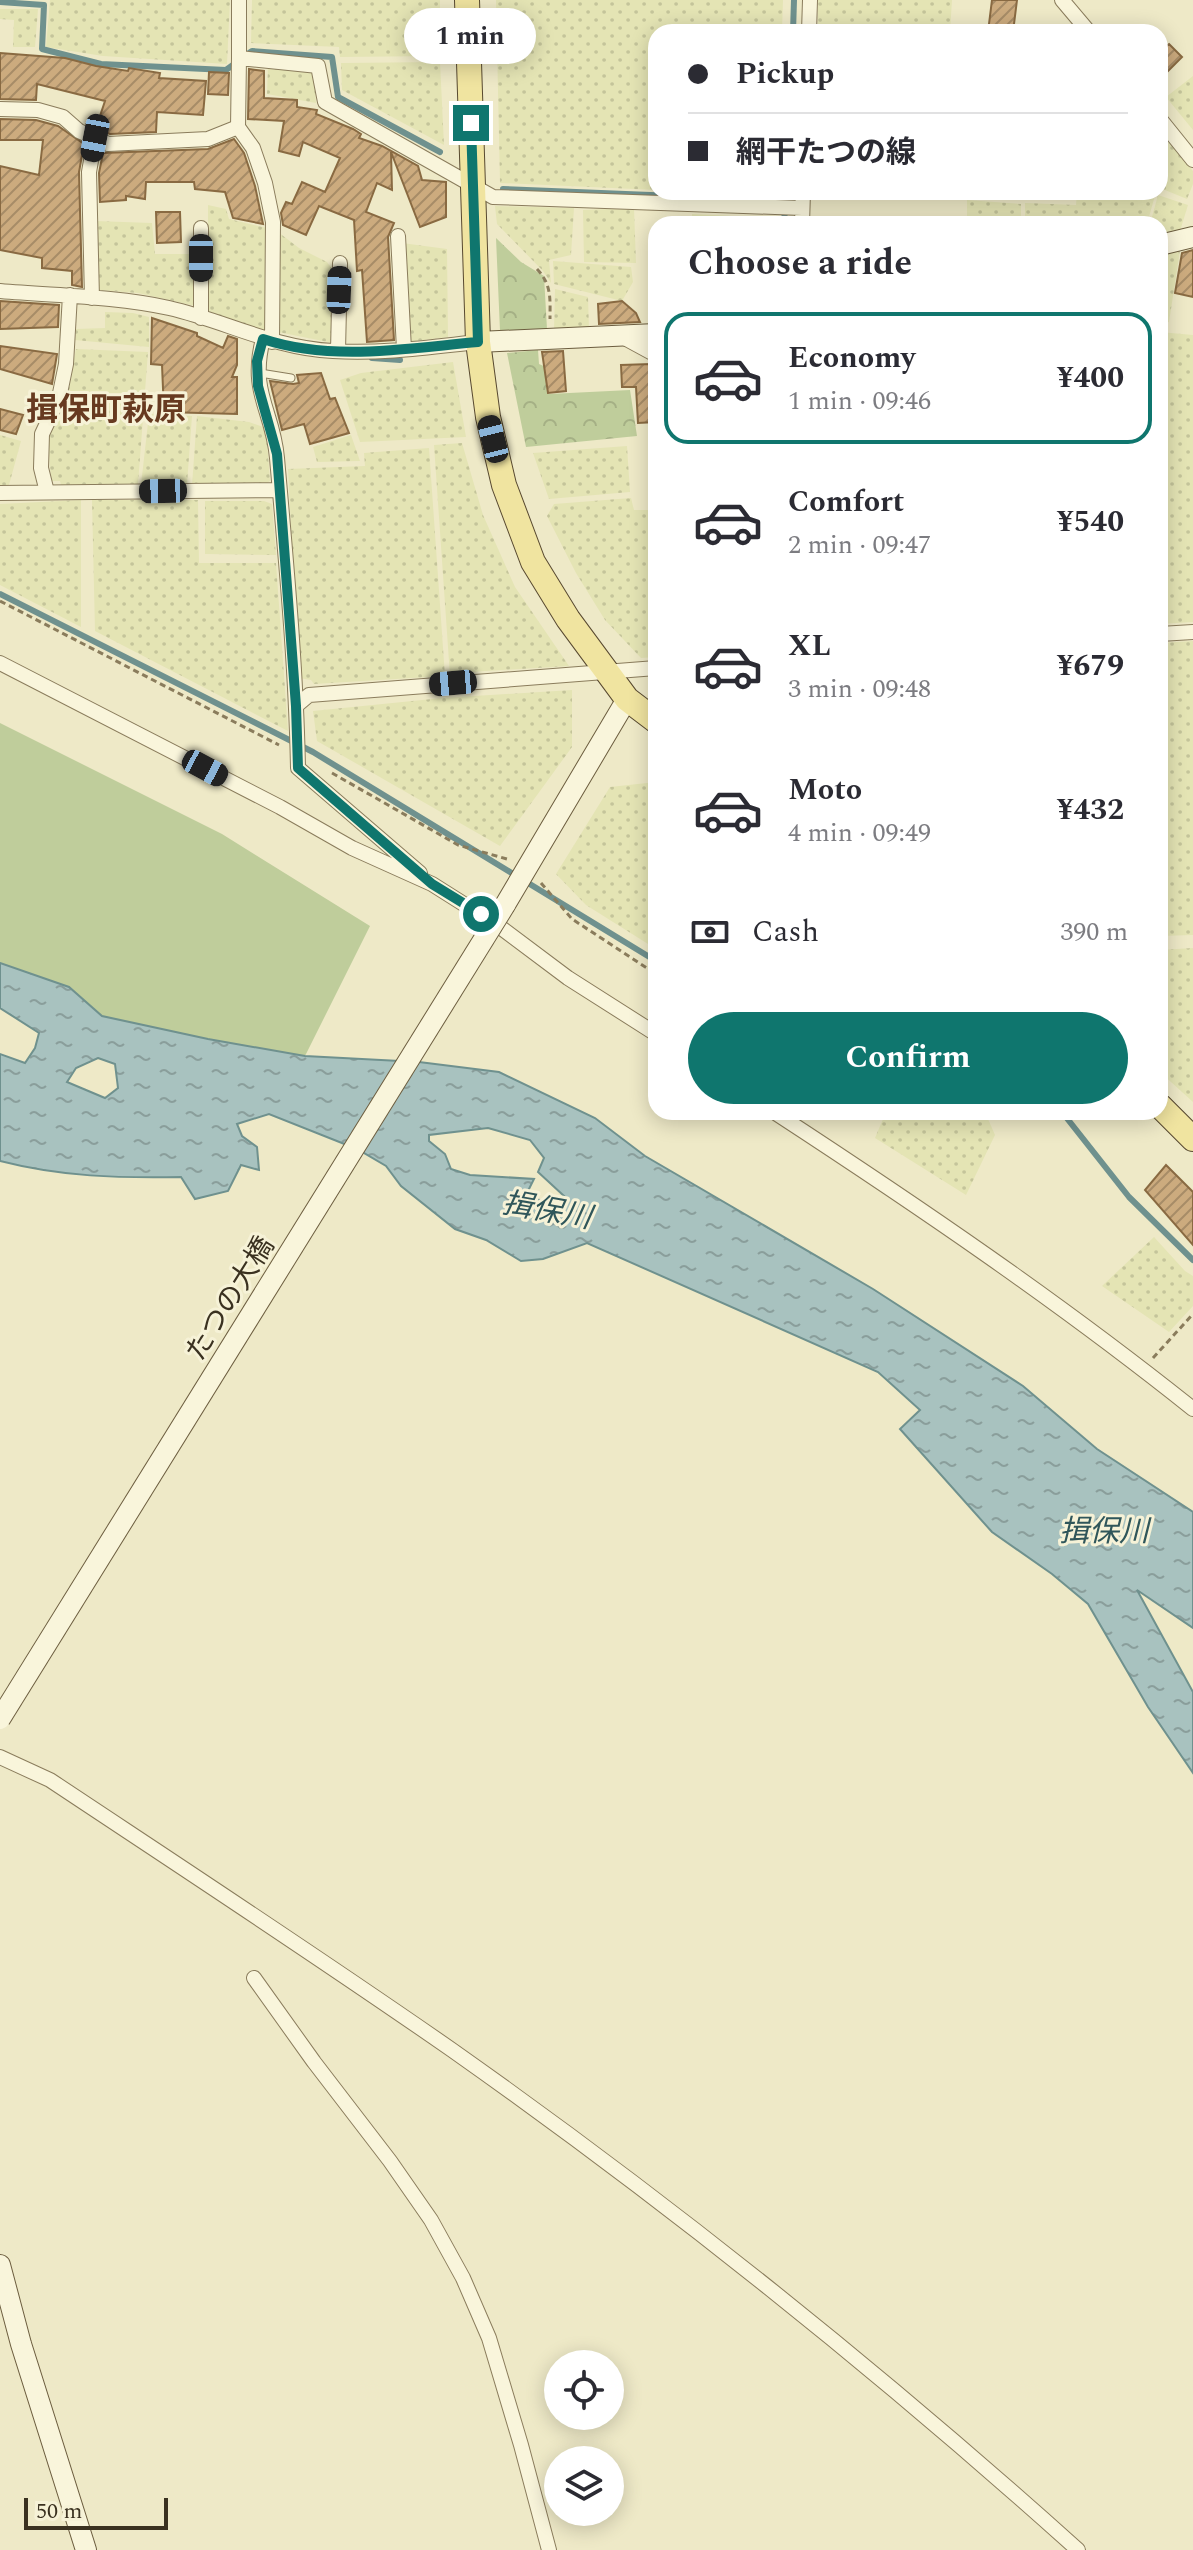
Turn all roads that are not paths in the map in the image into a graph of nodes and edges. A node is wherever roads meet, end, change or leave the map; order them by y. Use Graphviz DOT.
graph roads {
  1 [pos="239,0"];
  2 [pos="467,0"];
  3 [pos="810,0"];
  4 [pos="1062,0"];
  5 [pos="809,24"];
  6 [pos="1082,24"];
  7 [pos="239,58"];
  8 [pos="0,109"];
  9 [pos="238,127"];
  10 [pos="1168,129"];
  11 [pos="95,138"];
  12 [pos="1193,160"];
  13 [pos="473,185"];
  14 [pos="802,200"];
  15 [pos="802,208"];
  16 [pos="802,216"];
  17 [pos="201,228"];
  18 [pos="398,236"];
  19 [pos="1193,237"];
  20 [pos="1168,243"];
  21 [pos="340,263"];
  22 [pos="0,291"];
  23 [pos="70,295"];
  24 [pos="92,298"];
  25 [pos="201,318"];
  26 [pos="648,334"];
  27 [pos="621,336"];
  28 [pos="268,341"];
  29 [pos="478,342"];
  30 [pos="404,349"];
  31 [pos="338,351"];
  32 [pos="648,351"];
  33 [pos="258,372"];
  34 [pos="291,378"];
  35 [pos="279,490"];
  36 [pos="47,492"];
  37 [pos="0,493"];
  38 [pos="1193,632"];
  39 [pos="1168,634"];
  40 [pos="0,663"];
  41 [pos="648,668"];
  42 [pos="608,671"];
  43 [pos="627,699"];
  44 [pos="296,706"];
  45 [pos="648,715"];
  46 [pos="432,884"];
  47 [pos="648,1029"];
  48 [pos="1168,1114"];
  49 [pos="786,1120"];
  50 [pos="1193,1139"];
  51 [pos="1193,1409"];
  52 [pos="0,1719"];
  53 [pos="0,1757"];
  54 [pos="254,1978"];
  55 [pos="0,2265"];
  56 [pos="86,2550"];
  57 [pos="549,2550"];
  58 [pos="1078,2550"];
  1 -- 7 [label="street"];
  2 -- 13 [label="main road"];
  3 -- 5 [label="street"];
  4 -- 6 [label="street"];
  7 -- 9 [label="street"];
  7 -- 13 [label="street"];
  8 -- 11 [label="street"];
  9 -- 11 [label="street"];
  9 -- 28 [label="street"];
  10 -- 12 [label="street"];
  11 -- 24 [label="street"];
  13 -- 15 [label="street"];
  13 -- 29 [label="main road"];
  14 -- 15 [label="street"];
  15 -- 16 [label="street"];
  17 -- 25 [label="street"];
  18 -- 30 [label="street"];
  19 -- 20 [label="street"];
  21 -- 31 [label="street"];
  22 -- 23 [label="street"];
  23 -- 24 [label="street"];
  23 -- 36 [label="street"];
  24 -- 25 [label="street"];
  25 -- 28 [label="street"];
  26 -- 27 [label="street"];
  27 -- 29 [label="street"];
  27 -- 32 [label="street"];
  28 -- 31 [label="street"];
  28 -- 33 [label="street"];
  29 -- 30 [label="street"];
  29 -- 42 [label="main road"];
  30 -- 31 [label="street"];
  33 -- 34 [label="lane"];
  33 -- 35 [label="street"];
  35 -- 36 [label="street"];
  35 -- 44 [label="street"];
  36 -- 37 [label="street"];
  38 -- 39 [label="street"];
  40 -- 46 [label="street"];
  41 -- 42 [label="street"];
  42 -- 43 [label="main road"];
  42 -- 44 [label="street"];
  43 -- 45 [label="main road"];
  43 -- 52 [label="street, たつの大橋, bridge"];
  44 -- 46 [label="street"];
  46 -- 47 [label="street"];
  48 -- 50 [label="main road"];
  49 -- 51 [label="street"];
  53 -- 58 [label="street"];
  54 -- 57 [label="street"];
  55 -- 56 [label="street"];
}
